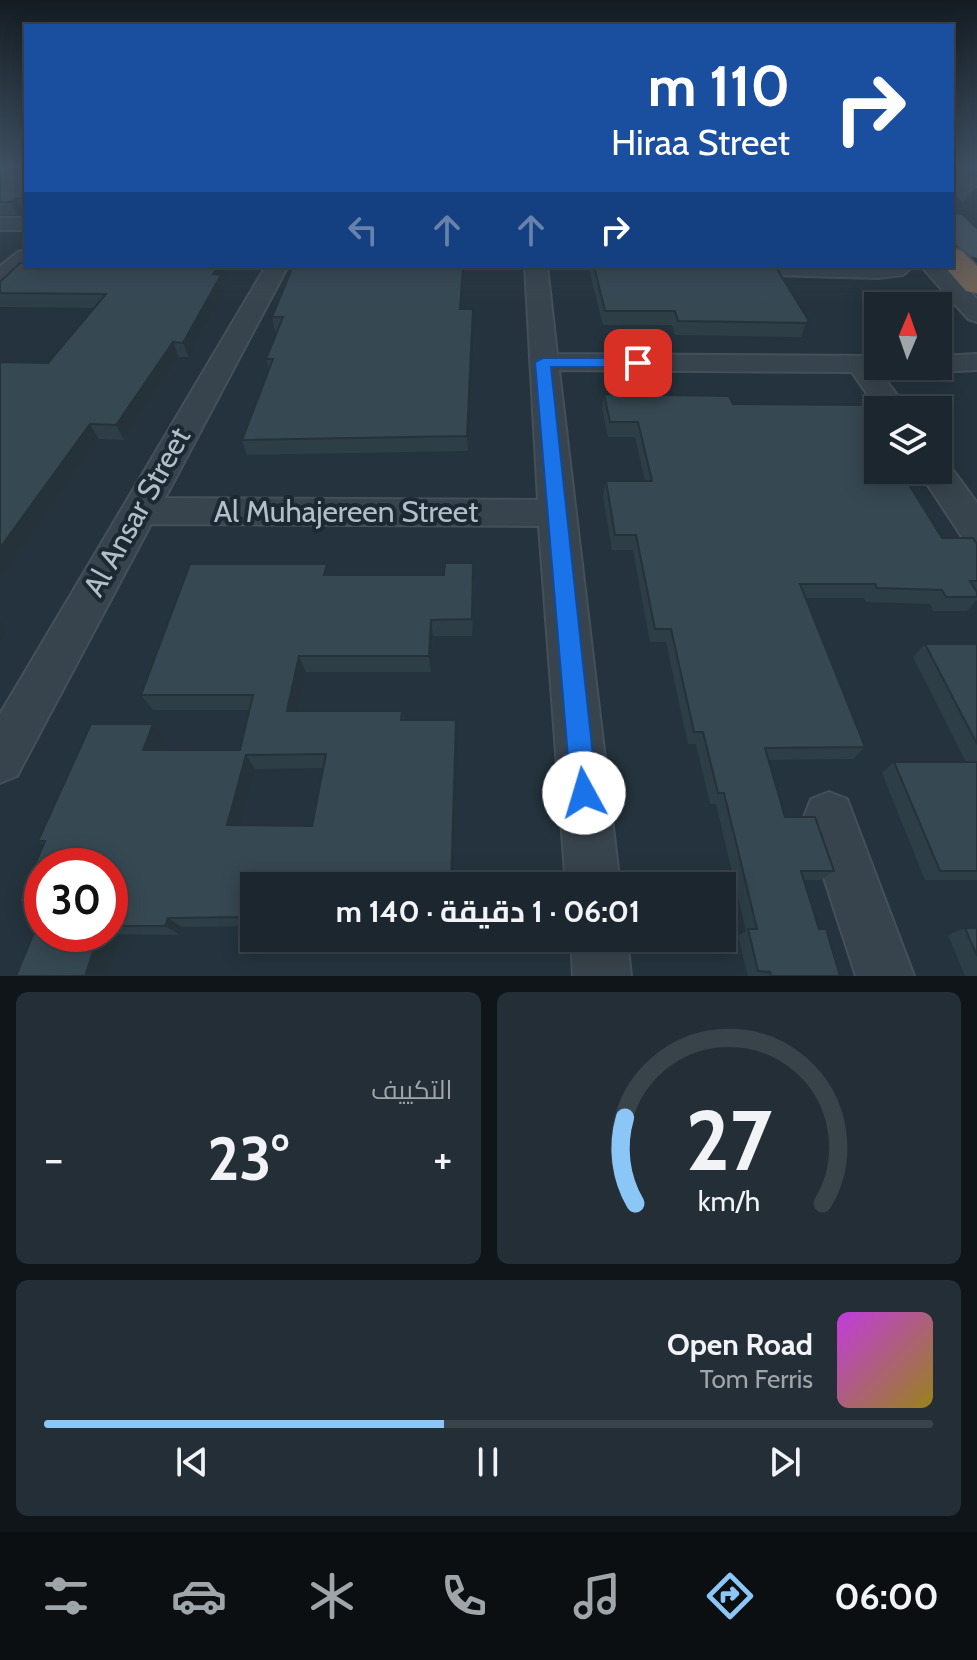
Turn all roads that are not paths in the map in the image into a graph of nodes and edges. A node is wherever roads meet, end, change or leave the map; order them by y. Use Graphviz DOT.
graph roads {
  1 [pos="0,224"];
  2 [pos="24,224"];
  3 [pos="954,225"];
  4 [pos="977,247"];
  5 [pos="24,259"];
  6 [pos="954,259"];
  7 [pos="276,268"];
  8 [pos="536,268"];
  9 [pos="775,268"];
  10 [pos="898,268"];
  11 [pos="934,268"];
  12 [pos="0,278"];
  13 [pos="977,284"];
  14 [pos="977,314"];
  15 [pos="543,362"];
  16 [pos="864,364"];
  17 [pos="945,484"];
  18 [pos="137,511"];
  19 [pos="556,513"];
  20 [pos="977,530"];
  21 [pos="0,759"];
  22 [pos="829,817"];
  23 [pos="592,872"];
  24 [pos="600,952"];
  25 [pos="602,976"];
  26 [pos="885,976"];
  1 -- 2 [label="street"];
  3 -- 4 [label="main road"];
  5 -- 12 [label="street"];
  6 -- 13 [label="highway"];
  7 -- 18 [label="street, Al Ansar Street"];
  8 -- 15 [label="street"];
  9 -- 10 [label="street"];
  11 -- 14 [label="street"];
  15 -- 16 [label="street"];
  15 -- 19 [label="street"];
  17 -- 20 [label="street"];
  18 -- 19 [label="street, Al Muhajereen Street"];
  18 -- 21 [label="street, Al Ansar Street"];
  19 -- 23 [label="street"];
  22 -- 26 [label="street"];
  24 -- 25 [label="street"];
}
